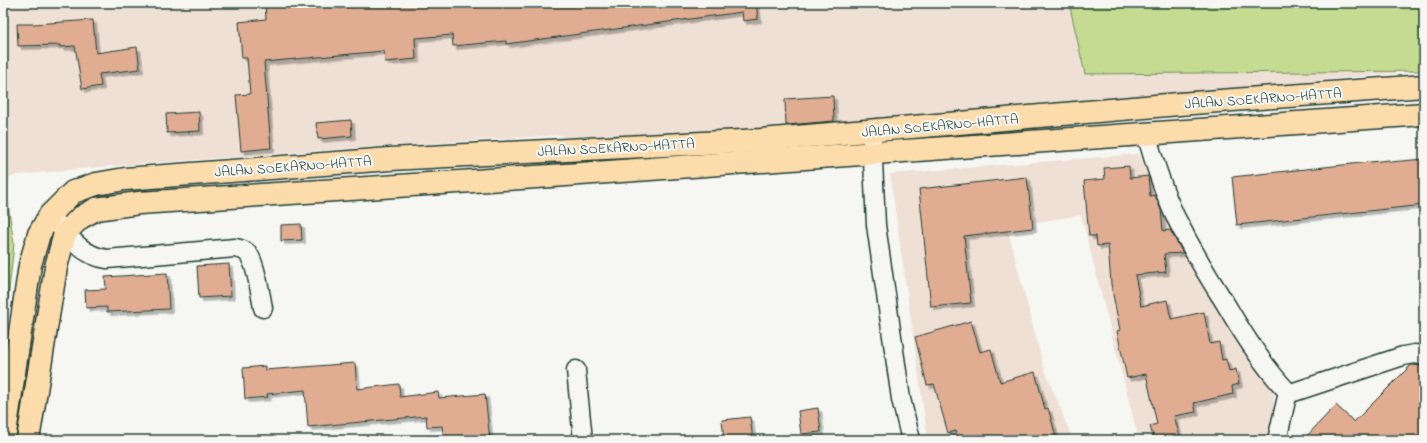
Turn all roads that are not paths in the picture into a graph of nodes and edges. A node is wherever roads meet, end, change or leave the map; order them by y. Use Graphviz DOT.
graph roads {
  1 [pos="1424,86"];
  2 [pos="1424,114"];
  3 [pos="871,130"];
  4 [pos="1146,133"];
  5 [pos="874,153"];
  6 [pos="50,215"];
  7 [pos="65,233"];
  8 [pos="263,308"];
  9 [pos="1424,356"];
  10 [pos="576,370"];
  11 [pos="1288,392"];
  12 [pos="35,393"];
  13 [pos="11,394"];
  14 [pos="4,440"];
  15 [pos="28,440"];
  16 [pos="583,440"];
  17 [pos="911,440"];
  18 [pos="1277,440"];
  1 -- 3 [label="highway, JALAN SOEKARNO-HATTA"];
  2 -- 4 [label="highway, JALAN SOEKARNO-HATTA"];
  3 -- 5 [label="street"];
  3 -- 6 [label="highway, JALAN SOEKARNO-HATTA"];
  4 -- 5 [label="highway, JALAN SOEKARNO-HATTA"];
  4 -- 11 [label="street"];
  5 -- 7 [label="highway, JALAN SOEKARNO-HATTA"];
  5 -- 17 [label="street"];
  6 -- 7 [label="street"];
  6 -- 13 [label="highway, JALAN SOEKARNO-HATTA"];
  7 -- 8 [label="street"];
  7 -- 12 [label="highway"];
  9 -- 11 [label="street"];
  10 -- 16 [label="street"];
  11 -- 18 [label="street"];
  12 -- 13 [label="highway"];
  12 -- 15 [label="highway"];
  13 -- 14 [label="highway, JALAN SOEKARNO-HATTA"];
}
